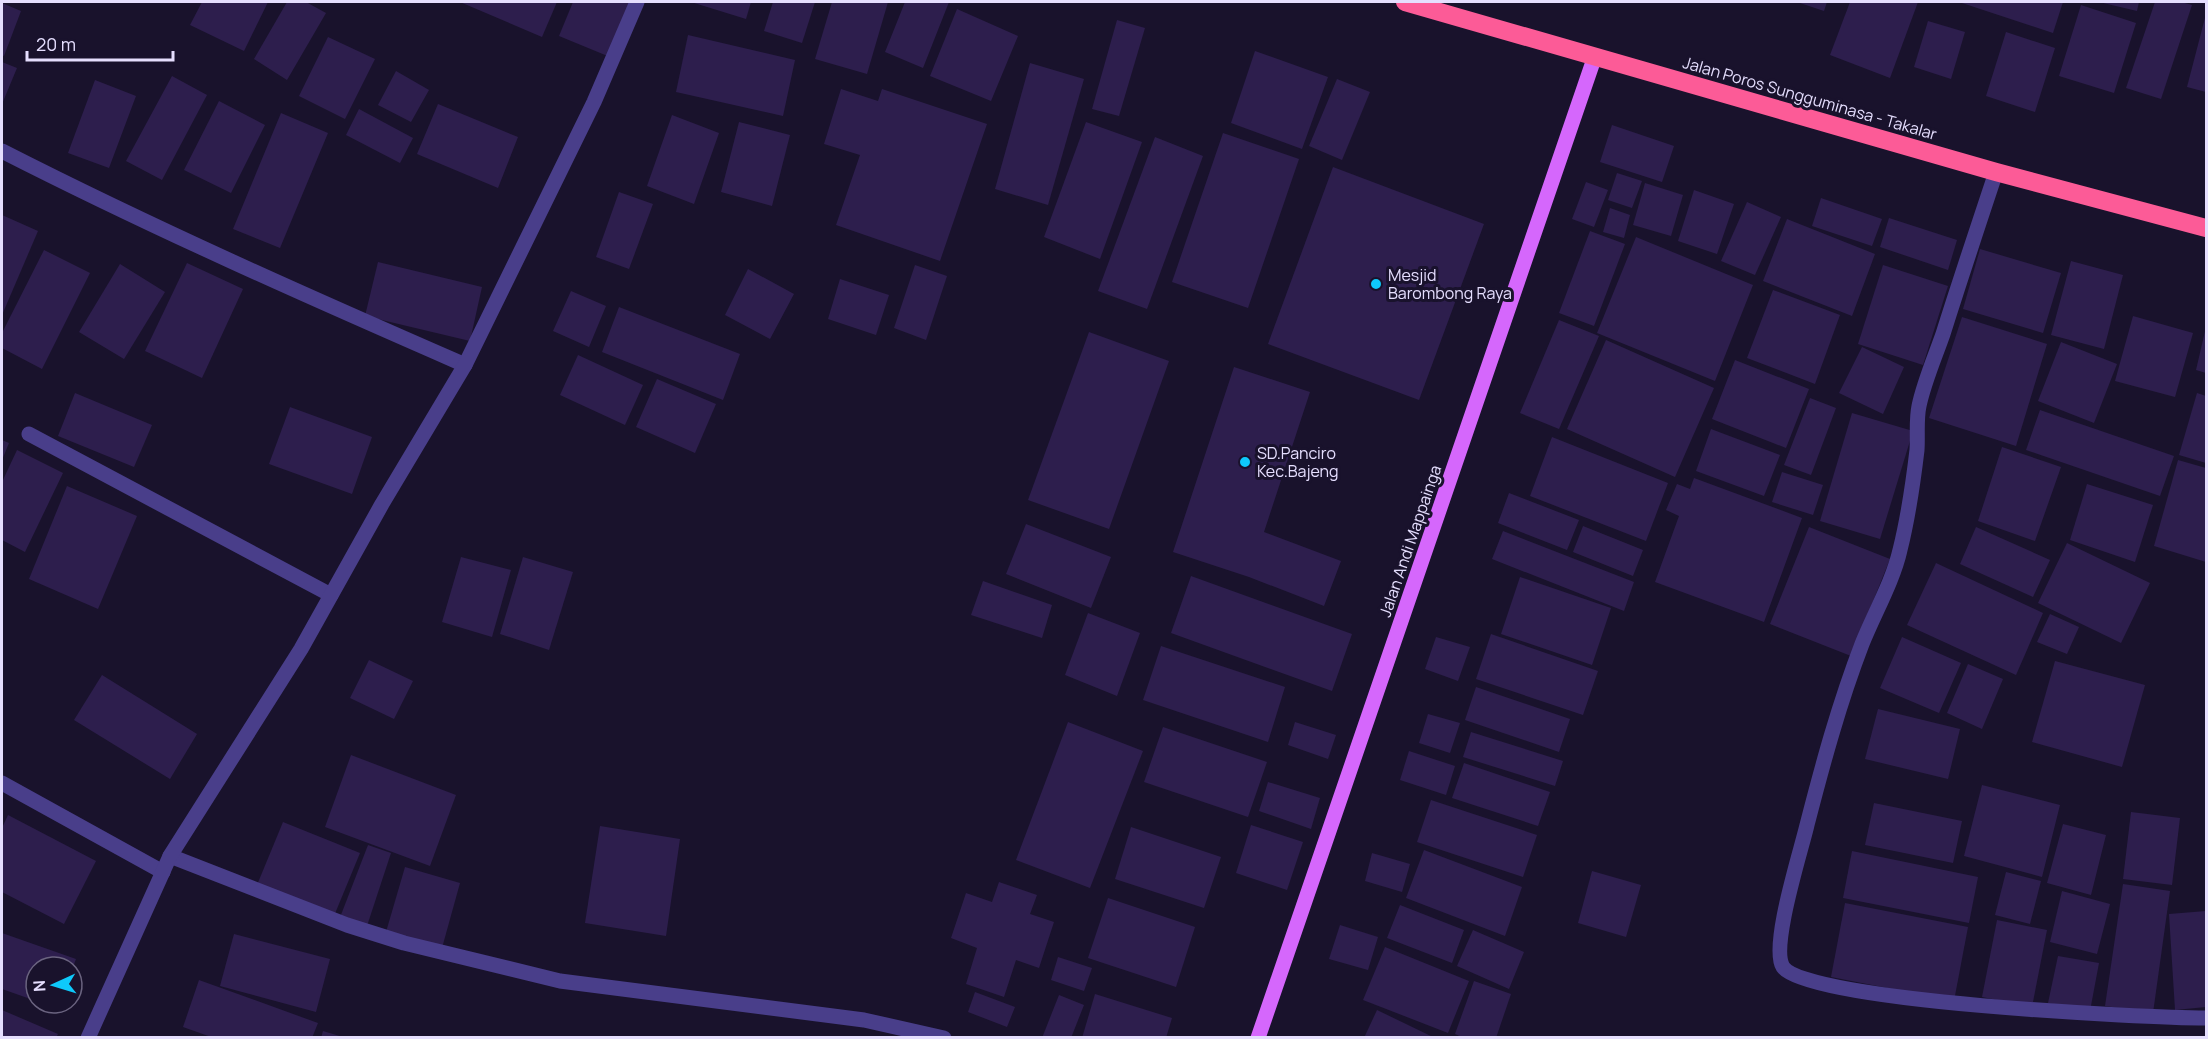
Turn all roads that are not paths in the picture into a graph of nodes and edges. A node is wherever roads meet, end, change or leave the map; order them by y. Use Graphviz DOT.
graph roads {
  1 [pos="637,2"];
  2 [pos="1405,2"];
  3 [pos="1595,56"];
  4 [pos="2,151"];
  5 [pos="1996,172"];
  6 [pos="2206,228"];
  7 [pos="465,365"];
  8 [pos="29,434"];
  9 [pos="331,595"];
  10 [pos="2,783"];
  11 [pos="170,856"];
  12 [pos="163,872"];
  13 [pos="2206,1018"];
  14 [pos="88,1038"];
  15 [pos="944,1038"];
  16 [pos="1258,1038"];
  1 -- 7 [label="street"];
  2 -- 3 [label="highway, Jalan Poros Sungguminasa - Takalar"];
  3 -- 5 [label="highway, Jalan Poros Sungguminasa - Takalar"];
  3 -- 16 [label="main road, Jalan Andi Mappainga"];
  4 -- 7 [label="street"];
  5 -- 6 [label="highway, Jalan Poros Sungguminasa - Takalar"];
  5 -- 13 [label="street"];
  7 -- 9 [label="street"];
  8 -- 9 [label="street"];
  9 -- 11 [label="street"];
  10 -- 12 [label="street"];
  11 -- 12 [label="street"];
  11 -- 15 [label="street"];
  12 -- 14 [label="street"];
}
